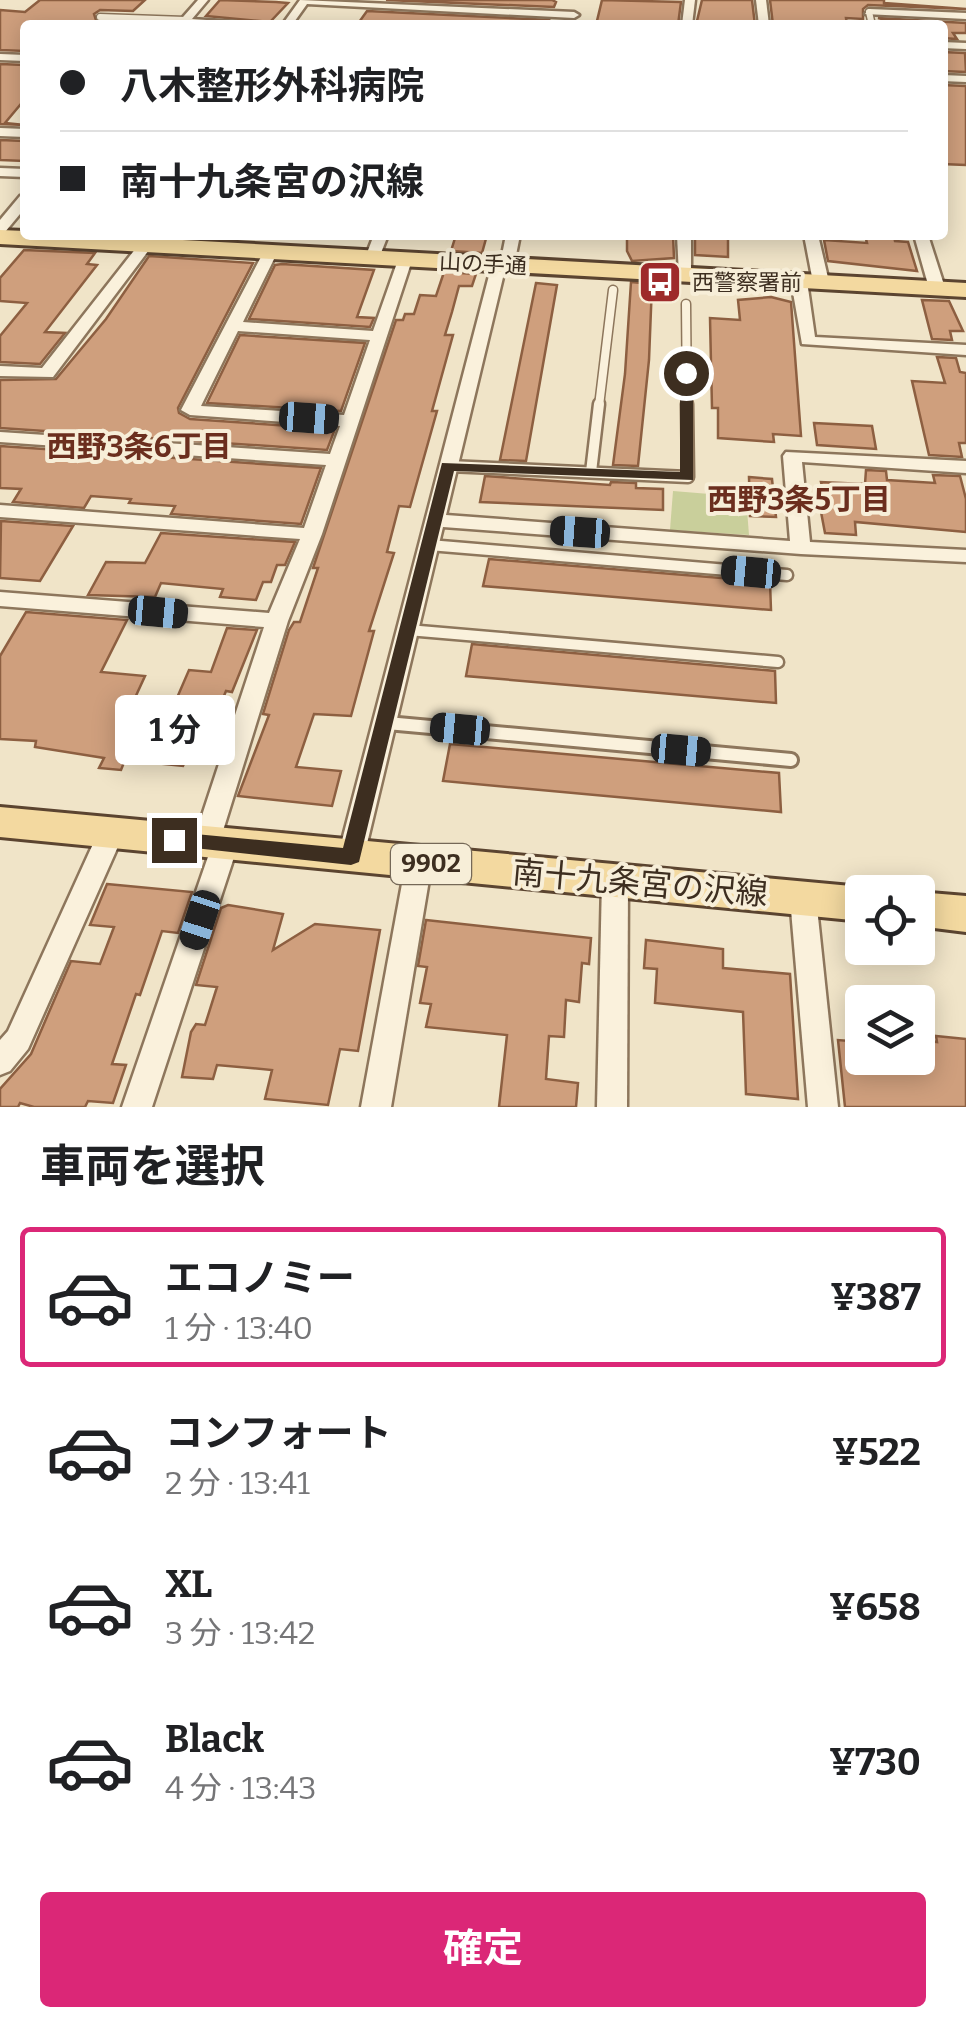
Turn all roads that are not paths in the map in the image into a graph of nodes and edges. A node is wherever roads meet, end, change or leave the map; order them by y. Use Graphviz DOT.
graph roads {
  1 [pos="202,0"];
  2 [pos="578,0"];
  3 [pos="304,1"];
  4 [pos="439,4"];
  5 [pos="869,12"];
  6 [pos="966,16"];
  7 [pos="100,17"];
  8 [pos="150,20"];
  9 [pos="185,20"];
  10 [pos="572,20"];
  11 [pos="871,20"];
  12 [pos="20,205"];
  13 [pos="0,229"];
  14 [pos="48,240"];
  15 [pos="511,240"];
  16 [pos="684,240"];
  17 [pos="812,240"];
  18 [pos="923,240"];
  19 [pos="145,246"];
  20 [pos="377,246"];
  21 [pos="270,252"];
  22 [pos="405,260"];
  23 [pos="503,265"];
  24 [pos="686,274"];
  25 [pos="810,281"];
  26 [pos="937,288"];
  27 [pos="613,290"];
  28 [pos="966,290"];
  29 [pos="686,304"];
  30 [pos="232,326"];
  31 [pos="379,336"];
  32 [pos="966,350"];
  33 [pos="0,371"];
  34 [pos="349,422"];
  35 [pos="0,437"];
  36 [pos="334,460"];
  37 [pos="448,466"];
  38 [pos="966,467"];
  39 [pos="591,472"];
  40 [pos="0,511"];
  41 [pos="433,520"];
  42 [pos="312,534"];
  43 [pos="428,545"];
  44 [pos="801,548"];
  45 [pos="966,556"];
  46 [pos="787,575"];
  47 [pos="0,599"];
  48 [pos="277,621"];
  49 [pos="408,630"];
  50 [pos="778,662"];
  51 [pos="387,722"];
  52 [pos="791,760"];
  53 [pos="0,822"];
  54 [pos="111,833"];
  55 [pos="215,844"];
  56 [pos="351,856"];
  57 [pos="419,862"];
  58 [pos="615,881"];
  59 [pos="803,898"];
  60 [pos="845,902"];
  61 [pos="935,911"];
  62 [pos="966,914"];
  63 [pos="0,1062"];
  64 [pos="137,1107"];
  65 [pos="376,1107"];
  66 [pos="612,1107"];
  67 [pos="822,1107"];
  1 -- 9 [label="street"];
  2 -- 10 [label="street"];
  3 -- 4 [label="street"];
  4 -- 10 [label="street"];
  5 -- 6 [label="street"];
  5 -- 11 [label="lane"];
  7 -- 8 [label="lane"];
  12 -- 13 [label="street"];
  14 -- 19 [label="main road, 山の手通"];
  15 -- 23 [label="street"];
  16 -- 24 [label="street"];
  17 -- 25 [label="street"];
  18 -- 26 [label="street"];
  19 -- 21 [label="main road, 山の手通"];
  19 -- 33 [label="street"];
  20 -- 21 [label="main road, 山の手通"];
  20 -- 22 [label="main road, 山の手通"];
  21 -- 30 [label="street"];
  22 -- 23 [label="main road, 山の手通"];
  22 -- 31 [label="street"];
  23 -- 24 [label="main road, 山の手通"];
  23 -- 37 [label="street"];
  24 -- 25 [label="main road, 山の手通"];
  25 -- 26 [label="main road, 山の手通"];
  25 -- 32 [label="street"];
  26 -- 28 [label="main road, 山の手通"];
  27 -- 39 [label="lane"];
  29 -- 39 [label="lane"];
  30 -- 31 [label="street"];
  30 -- 34 [label="street"];
  31 -- 34 [label="street"];
  34 -- 36 [label="street"];
  35 -- 36 [label="street"];
  36 -- 42 [label="street"];
  37 -- 39 [label="lane"];
  37 -- 41 [label="street"];
  38 -- 44 [label="street"];
  40 -- 42 [label="street"];
  41 -- 43 [label="street"];
  41 -- 44 [label="street"];
  42 -- 48 [label="street"];
  43 -- 46 [label="lane"];
  43 -- 49 [label="street"];
  44 -- 45 [label="street"];
  47 -- 48 [label="street"];
  48 -- 55 [label="street"];
  49 -- 50 [label="lane"];
  49 -- 51 [label="street"];
  51 -- 52 [label="lane"];
  51 -- 56 [label="street"];
  53 -- 54 [label="main road, 南十九条宮の沢線 / 9902"];
  54 -- 55 [label="main road, 南十九条宮の沢線 / 9902"];
  54 -- 63 [label="street"];
  55 -- 56 [label="main road, 南十九条宮の沢線 / 9902"];
  55 -- 64 [label="street"];
  56 -- 57 [label="main road, 南十九条宮の沢線 / 9902"];
  57 -- 58 [label="main road, 南十九条宮の沢線 / 9902"];
  57 -- 65 [label="street"];
  58 -- 59 [label="main road, 南十九条宮の沢線 / 9902"];
  58 -- 66 [label="street"];
  59 -- 60 [label="main road, 南十九条宮の沢線 / 9902"];
  59 -- 67 [label="street"];
  61 -- 62 [label="main road"];
}
